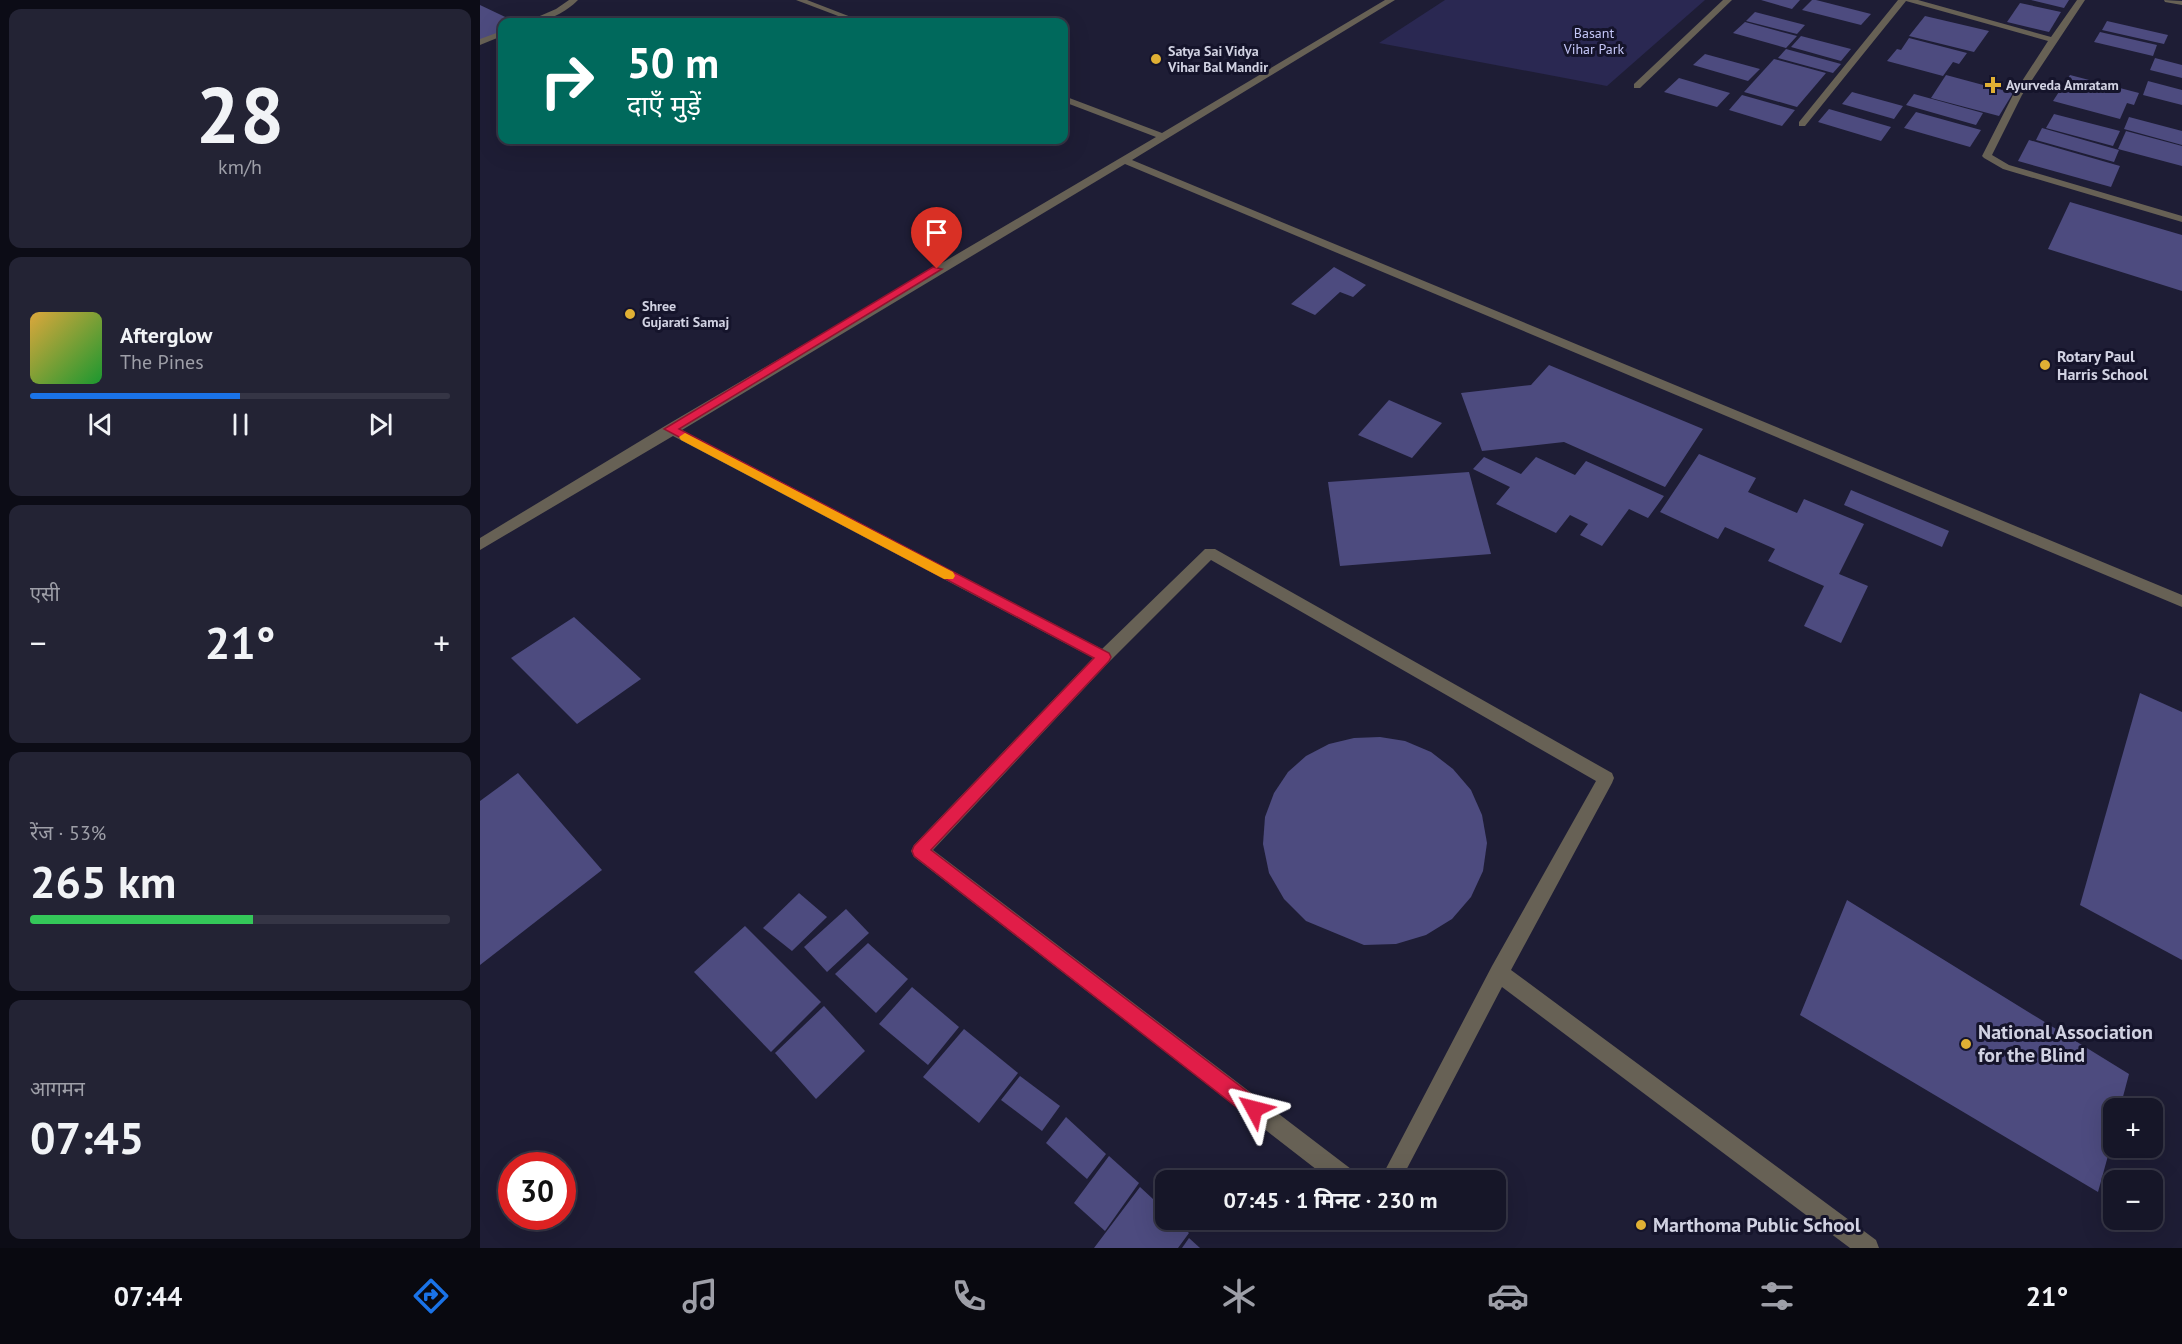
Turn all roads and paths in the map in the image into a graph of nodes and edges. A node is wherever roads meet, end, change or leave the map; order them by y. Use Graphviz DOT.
graph roads {
  1 [pos="574,0"];
  2 [pos="800,0"];
  3 [pos="1390,0"];
  4 [pos="1728,0"];
  5 [pos="1902,0"];
  6 [pos="1909,0"];
  7 [pos="2081,0"];
  8 [pos="2168,0"];
  9 [pos="2182,3"];
  10 [pos="541,18"];
  11 [pos="849,18"];
  12 [pos="498,35"];
  13 [pos="2053,40"];
  14 [pos="480,42"];
  15 [pos="1637,86"];
  16 [pos="1068,100"];
  17 [pos="1802,124"];
  18 [pos="1163,136"];
  19 [pos="1122,159"];
  20 [pos="2182,219"];
  21 [pos="670,429"];
  22 [pos="480,545"];
  23 [pos="2182,601"];
  24 [pos="1104,657"];
  25 [pos="1499,973"];
  26 [pos="1334,1170"];
  27 [pos="1395,1170"];
  28 [pos="1868,1248"];
  1 -- 10 [label="street"];
  2 -- 11 [label="street"];
  3 -- 18 [label="street"];
  4 -- 15 [label="street"];
  5 -- 17 [label="street"];
  6 -- 13 [label="street"];
  7 -- 13 [label="street"];
  8 -- 9 [label="street"];
  12 -- 14 [label="street"];
  13 -- 20 [label="street"];
  16 -- 18 [label="street"];
  18 -- 19 [label="street"];
  19 -- 21 [label="street"];
  19 -- 23 [label="street"];
  21 -- 22 [label="street"];
  21 -- 24 [label="street"];
  24 -- 25 [label="street"];
  24 -- 26 [label="street"];
  25 -- 27 [label="street"];
  25 -- 28 [label="street"];
}
